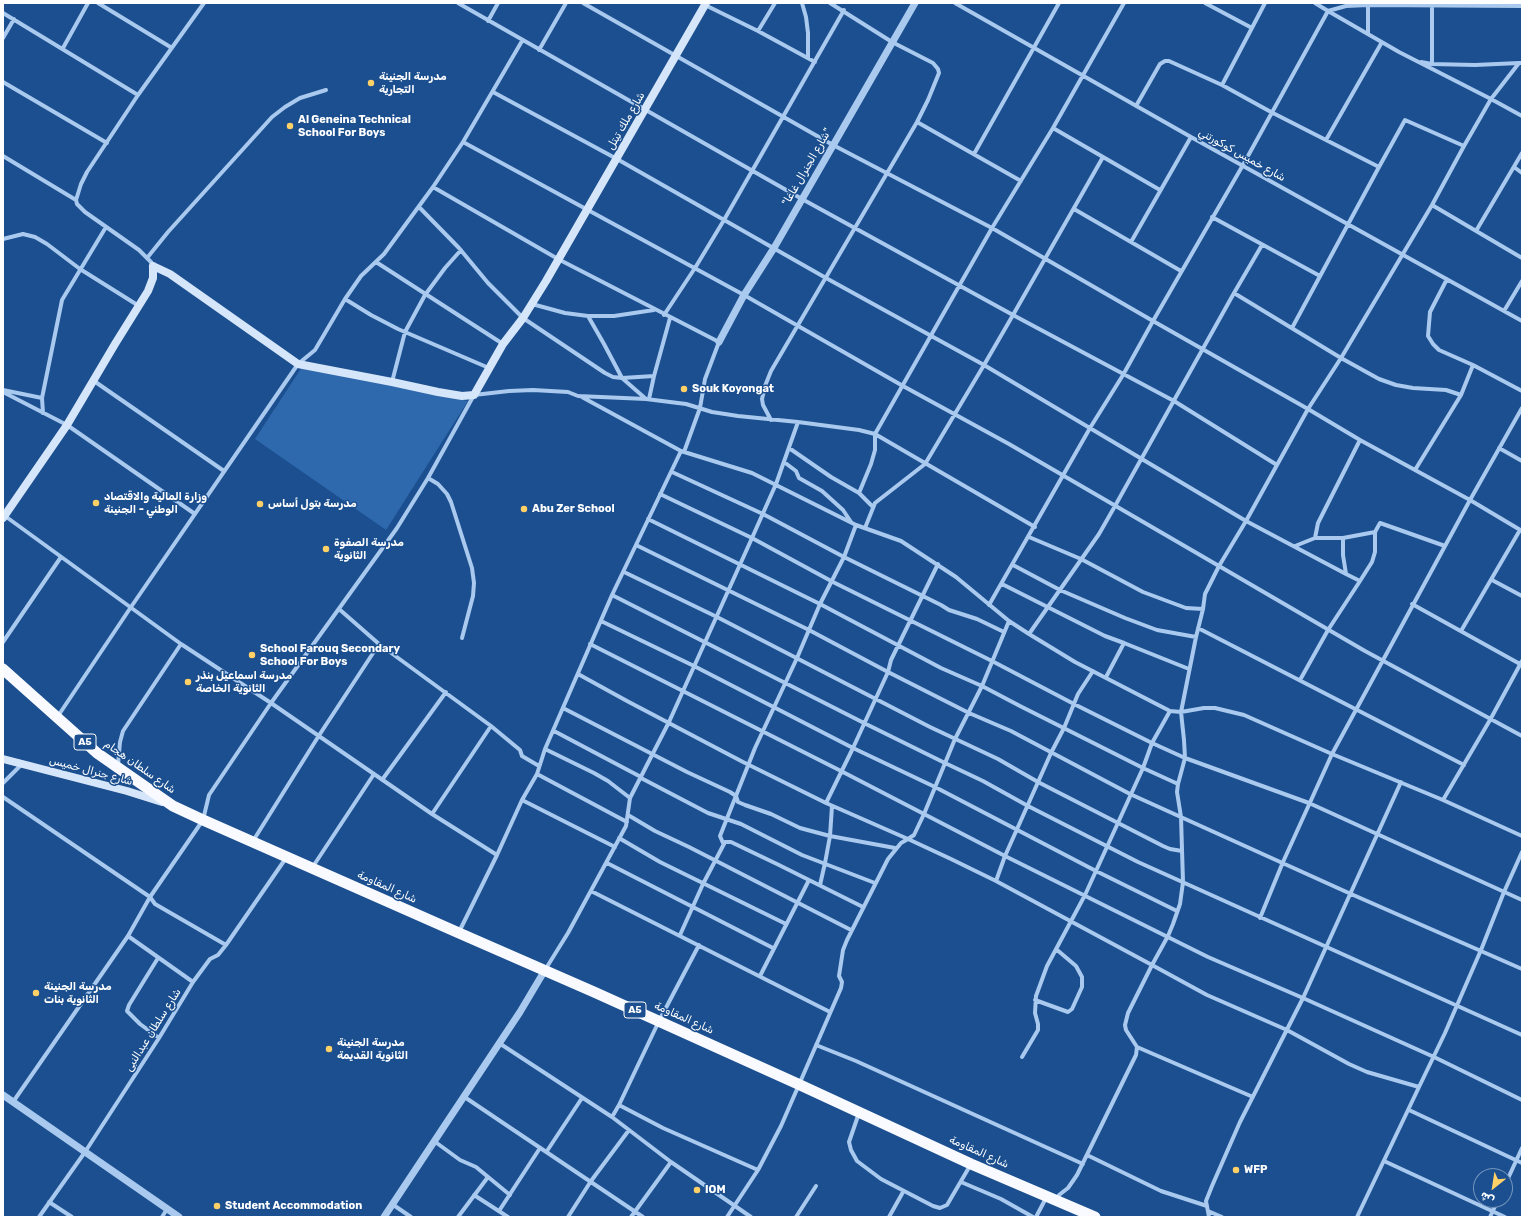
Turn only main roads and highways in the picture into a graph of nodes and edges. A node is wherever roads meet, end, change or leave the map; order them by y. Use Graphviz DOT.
graph roads {
  1 [pos="704,4"];
  2 [pos="4,517"];
  3 [pos="3,669"];
  4 [pos="3,759"];
  5 [pos="173,806"];
  6 [pos="1095,1217"];
  1 -- 2 [label="main road, شارع ملك تيتل"];
  3 -- 5 [label="highway, شارع سلطان هجام / A5"];
  4 -- 5 [label="main road, شارع جنرال خميس / A5"];
  5 -- 6 [label="highway, شارع المقاومة / A5"];
}
